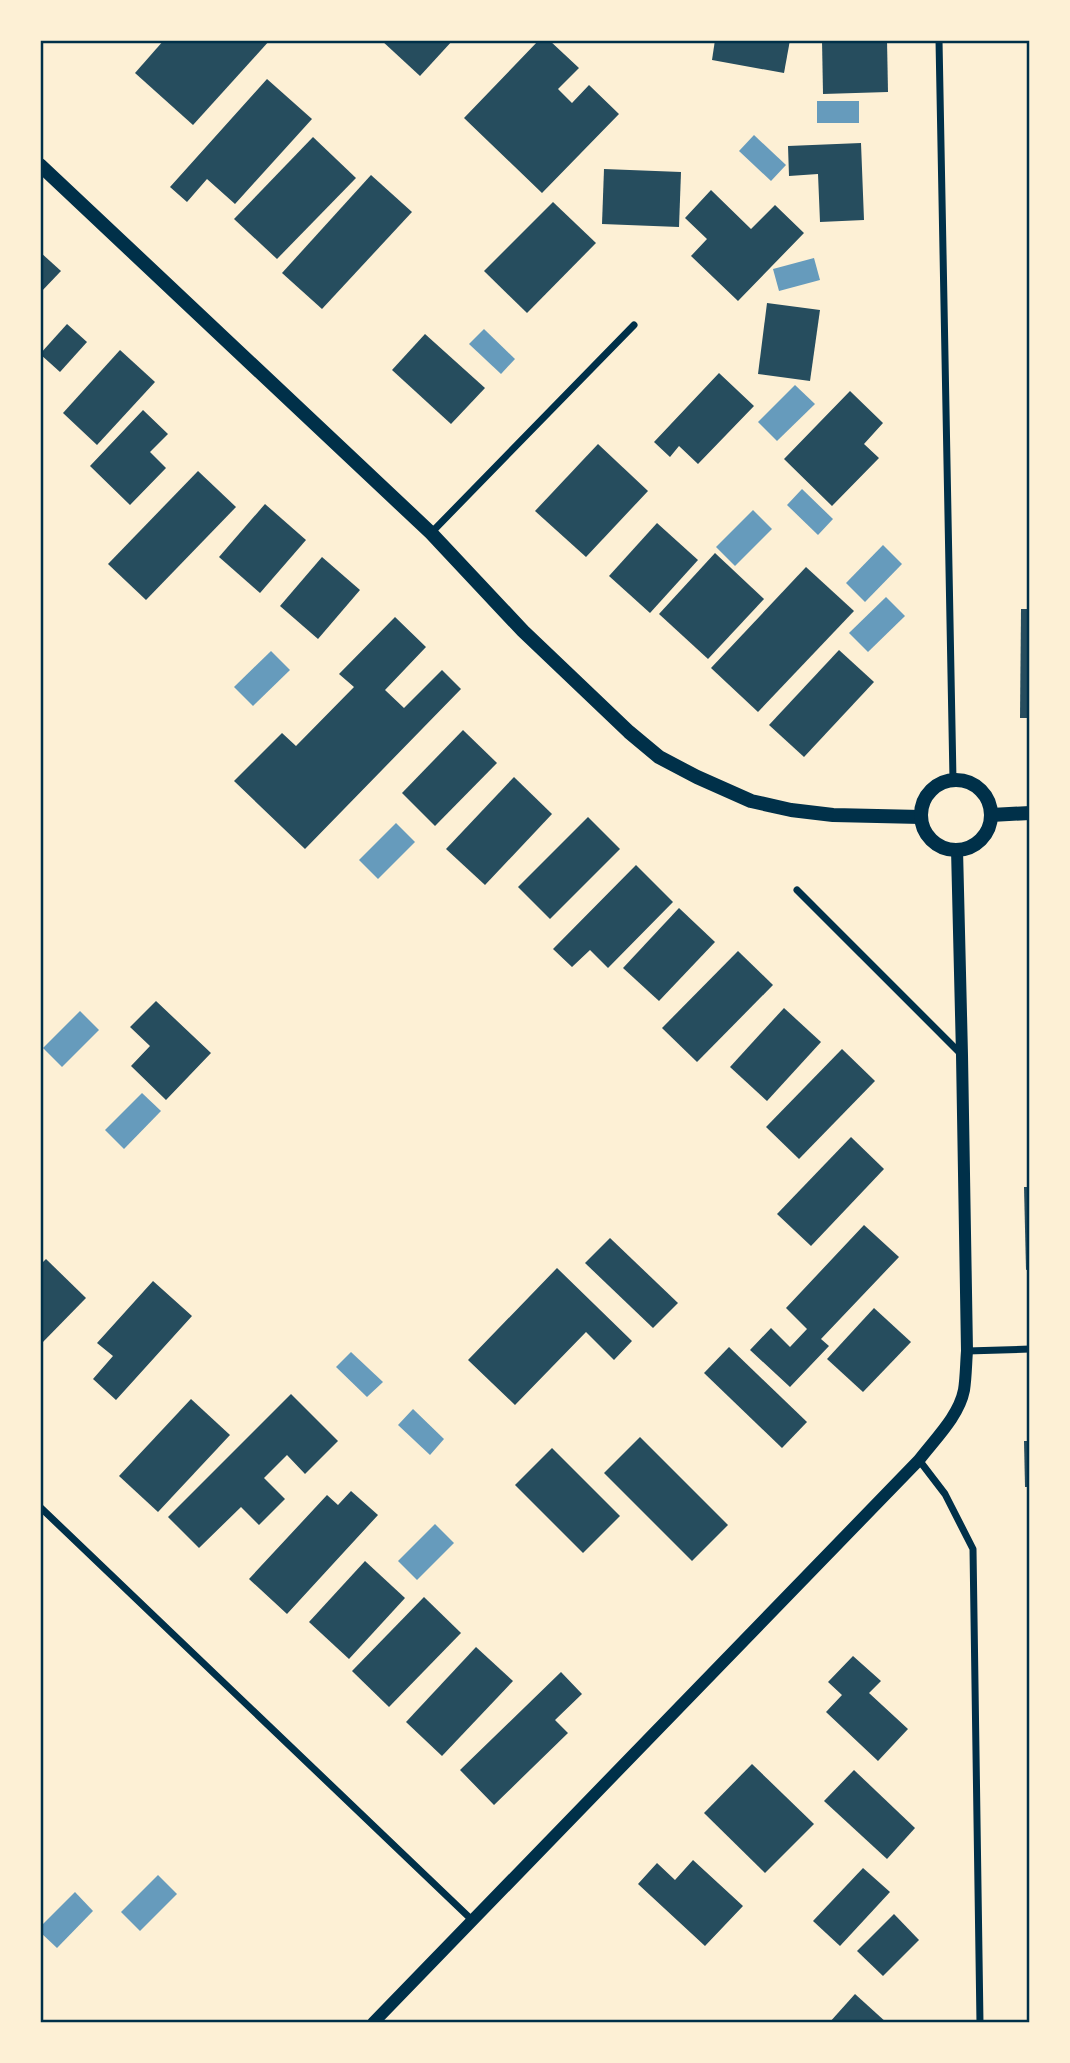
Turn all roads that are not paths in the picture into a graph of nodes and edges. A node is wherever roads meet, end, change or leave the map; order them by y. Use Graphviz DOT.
graph roads {
  1 [pos="939,40"];
  2 [pos="40,165"];
  3 [pos="634,325"];
  4 [pos="431,533"];
  5 [pos="953,780"];
  6 [pos="1030,813"];
  7 [pos="991,815"];
  8 [pos="921,817"];
  9 [pos="957,849"];
  10 [pos="797,890"];
  11 [pos="962,1055"];
  12 [pos="1030,1349"];
  13 [pos="967,1351"];
  14 [pos="919,1460"];
  15 [pos="40,1507"];
  16 [pos="472,1920"];
  17 [pos="373,2023"];
  18 [pos="980,2023"];
  1 -- 5 [label="street"];
  2 -- 4 [label="main road"];
  3 -- 4 [label="street"];
  4 -- 8 [label="main road"];
  5 -- 7 [label="main road"];
  5 -- 8 [label="main road"];
  6 -- 7 [label="main road"];
  7 -- 9 [label="main road"];
  8 -- 9 [label="main road"];
  9 -- 11 [label="street"];
  10 -- 11 [label="street"];
  11 -- 13 [label="street"];
  12 -- 13 [label="street"];
  13 -- 14 [label="street"];
  14 -- 16 [label="street"];
  14 -- 18 [label="street"];
  15 -- 16 [label="street"];
  16 -- 17 [label="street"];
}
